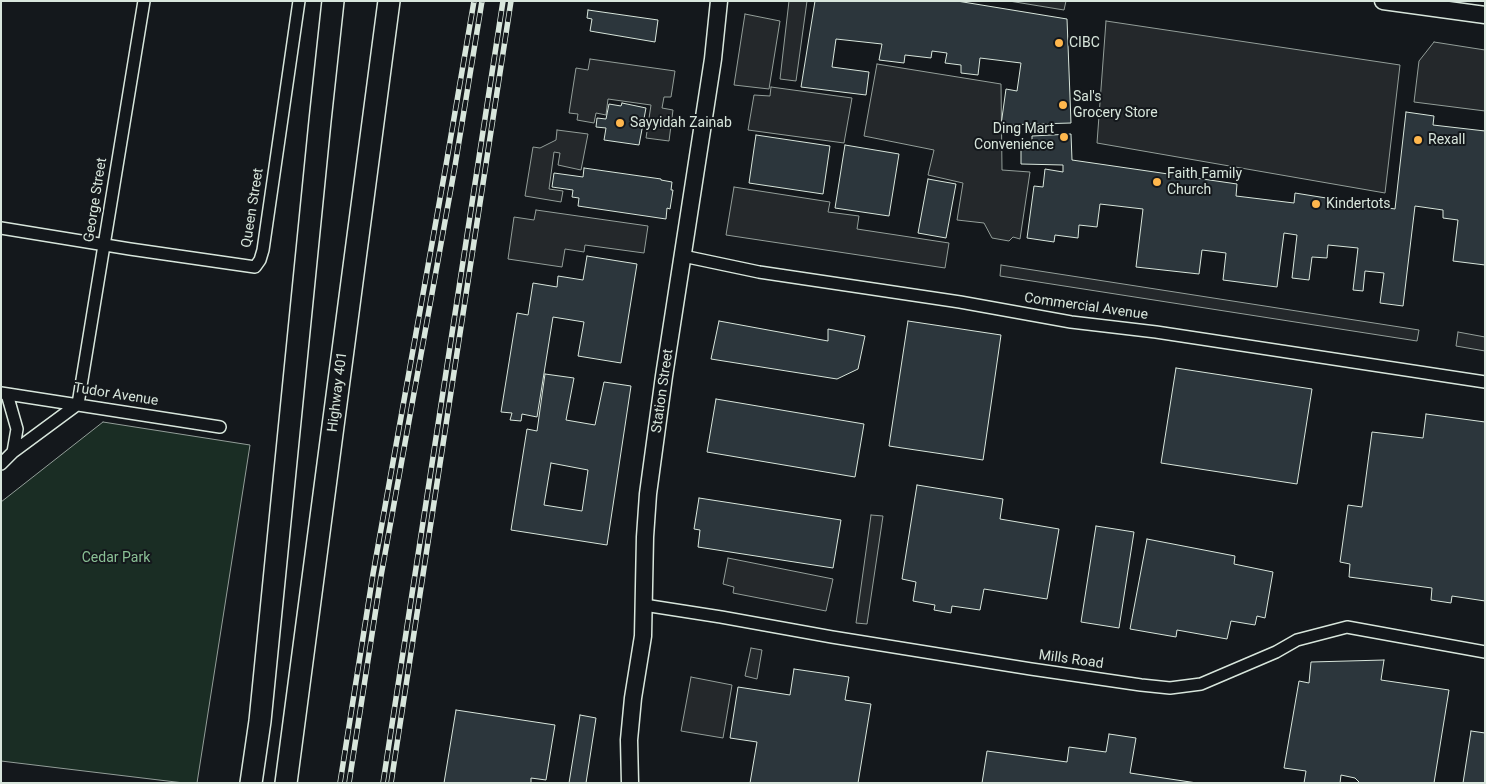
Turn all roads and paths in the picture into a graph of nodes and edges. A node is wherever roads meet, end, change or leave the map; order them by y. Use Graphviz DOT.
graph roads {
  1 [pos="144,1"];
  2 [pos="299,1"];
  3 [pos="333,1"];
  4 [pos="389,1"];
  5 [pos="719,1"];
  6 [pos="1394,2"];
  7 [pos="1485,15"];
  8 [pos="1,228"];
  9 [pos="104,245"];
  10 [pos="683,256"];
  11 [pos="1485,382"];
  12 [pos="4,393"];
  13 [pos="78,404"];
  14 [pos="220,427"];
  15 [pos="13,452"];
  16 [pos="1,464"];
  17 [pos="644,605"];
  18 [pos="1485,652"];
  19 [pos="251,783"];
  20 [pos="286,783"];
  21 [pos="630,783"];
  1 -- 9 [label="street, George Street"];
  2 -- 9 [label="street, Queen Street"];
  3 -- 19 [label="highway"];
  4 -- 20 [label="highway, Highway 401"];
  5 -- 10 [label="street, Station Street"];
  6 -- 7 [label="street"];
  8 -- 9 [label="street"];
  9 -- 13 [label="street, George Street"];
  10 -- 11 [label="street, Commercial Avenue"];
  10 -- 17 [label="street, Station Street"];
  12 -- 13 [label="street, Tudor Avenue"];
  12 -- 15 [label="street, Tudor Avenue"];
  13 -- 14 [label="street, Tudor Avenue"];
  13 -- 15 [label="street"];
  15 -- 16 [label="street"];
  17 -- 18 [label="street, Mills Road"];
  17 -- 21 [label="street, Station Street"];
}
